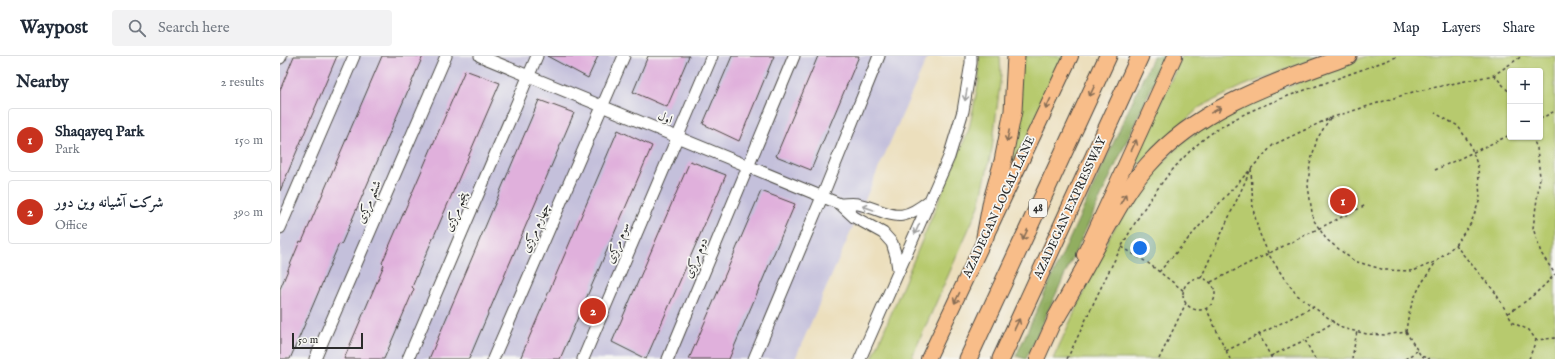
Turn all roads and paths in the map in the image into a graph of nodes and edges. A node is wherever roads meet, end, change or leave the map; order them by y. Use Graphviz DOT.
graph roads {
  1 [pos="354,56"];
  2 [pos="446,56"];
  3 [pos="480,56"];
  4 [pos="537,56"];
  5 [pos="624,56"];
  6 [pos="712,56"];
  7 [pos="794,56"];
  8 [pos="879,56"];
  9 [pos="971,56"];
  10 [pos="1016,56"];
  11 [pos="1071,56"];
  12 [pos="1108,56"];
  13 [pos="1140,56"];
  14 [pos="1175,56"];
  15 [pos="1348,56"];
  16 [pos="1399,56"];
  17 [pos="1522,56"];
  18 [pos="1494,75"];
  19 [pos="529,76"];
  20 [pos="1507,90"];
  21 [pos="603,106"];
  22 [pos="1555,111"];
  23 [pos="1435,113"];
  24 [pos="1543,117"];
  25 [pos="1330,118"];
  26 [pos="1507,136"];
  27 [pos="677,137"];
  28 [pos="1533,140"];
  29 [pos="1473,153"];
  30 [pos="749,166"];
  31 [pos="1251,169"];
  32 [pos="1435,170"];
  33 [pos="822,197"];
  34 [pos="930,200"];
  35 [pos="840,204"];
  36 [pos="1366,205"];
  37 [pos="280,228"];
  38 [pos="1319,228"];
  39 [pos="986,237"];
  40 [pos="1455,245"];
  41 [pos="1122,247"];
  42 [pos="1269,254"];
  43 [pos="1437,261"];
  44 [pos="898,270"];
  45 [pos="1159,272"];
  46 [pos="1555,274"];
  47 [pos="1201,278"];
  48 [pos="1211,282"];
  49 [pos="1184,291"];
  50 [pos="1186,303"];
  51 [pos="1312,307"];
  52 [pos="1206,308"];
  53 [pos="1507,313"];
  54 [pos="1056,318"];
  55 [pos="1334,322"];
  56 [pos="1357,331"];
  57 [pos="1406,332"];
  58 [pos="1259,334"];
  59 [pos="1555,338"];
  60 [pos="1305,340"];
  61 [pos="1536,340"];
  62 [pos="1226,351"];
  63 [pos="1417,351"];
  64 [pos="1271,356"];
  65 [pos="315,359"];
  66 [pos="408,359"];
  67 [pos="493,359"];
  68 [pos="582,359"];
  69 [pos="668,359"];
  70 [pos="754,359"];
  71 [pos="860,359"];
  72 [pos="928,359"];
  73 [pos="968,359"];
  74 [pos="1001,359"];
  75 [pos="1037,359"];
  76 [pos="1066,359"];
  77 [pos="1159,359"];
  78 [pos="1230,359"];
  79 [pos="1272,359"];
  80 [pos="1315,359"];
  81 [pos="1352,359"];
  82 [pos="1405,359"];
  83 [pos="1430,359"];
  84 [pos="1529,359"];
  1 -- 37 [label="lane"];
  2 -- 65 [label="lane, ششم مرکزی"];
  3 -- 19 [label="lane, اول"];
  4 -- 19 [label="lane, پنجم مرکزی"];
  5 -- 21 [label="lane, چهارم مرکزی"];
  6 -- 27 [label="lane, سوم مرکزی"];
  7 -- 30 [label="lane, دوم مرکزی"];
  8 -- 33 [label="lane"];
  9 -- 34 [label="lane, one-way"];
  10 -- 39 [label="highway, one-way"];
  11 -- 39 [label="main road, AZADEGAN LOCAL LANE, one-way"];
  12 -- 73 [label="highway, 48, one-way"];
  74 -- 13 [label="highway, AZADEGAN EXPRESSWAY / 48, one-way"];
  54 -- 14 [label="main road, one-way"];
  54 -- 15 [label="highway, one-way"];
  16 -- 41 [label="path"];
  17 -- 18 [label="path"];
  18 -- 20 [label="path"];
  18 -- 25 [label="path"];
  19 -- 21 [label="lane, اول"];
  19 -- 66 [label="lane, پنجم مرکزی"];
  21 -- 27 [label="lane, اول"];
  21 -- 67 [label="lane, چهارم مرکزی"];
  22 -- 24 [label="path"];
  23 -- 29 [label="path"];
  25 -- 31 [label="path"];
  25 -- 38 [label="path"];
  26 -- 29 [label="path"];
  27 -- 30 [label="lane, اول"];
  27 -- 68 [label="lane, سوم مرکزی"];
  28 -- 46 [label="path"];
  29 -- 32 [label="path"];
  29 -- 40 [label="path"];
  30 -- 33 [label="lane, اول"];
  30 -- 69 [label="lane, دوم مرکزی"];
  31 -- 42 [label="path"];
  31 -- 45 [label="path"];
  31 -- 47 [label="path"];
  33 -- 35 [label="lane, اول"];
  33 -- 70 [label="lane"];
  34 -- 35 [label="lane, اول, one-way"];
  34 -- 44 [label="lane, one-way"];
  35 -- 44 [label="lane, اول"];
  36 -- 38 [label="path"];
  38 -- 42 [label="path"];
  38 -- 43 [label="path"];
  39 -- 72 [label="main road, AZADEGAN LOCAL LANE, one-way"];
  40 -- 43 [label="path"];
  40 -- 53 [label="path"];
  41 -- 45 [label="path"];
  41 -- 76 [label="path"];
  42 -- 48 [label="path"];
  42 -- 51 [label="path"];
  43 -- 57 [label="path"];
  44 -- 71 [label="lane"];
  45 -- 49 [label="path"];
  46 -- 53 [label="path"];
  47 -- 48 [label="path"];
  47 -- 49 [label="path"];
  48 -- 52 [label="path"];
  49 -- 50 [label="path"];
  50 -- 52 [label="path"];
  50 -- 77 [label="path"];
  51 -- 55 [label="path"];
  51 -- 58 [label="path"];
  52 -- 62 [label="path"];
  53 -- 61 [label="path"];
  54 -- 75 [label="main road"];
  55 -- 56 [label="path"];
  55 -- 60 [label="path"];
  56 -- 57 [label="path"];
  56 -- 81 [label="path"];
  57 -- 63 [label="path"];
  58 -- 62 [label="path"];
  58 -- 64 [label="path"];
  59 -- 61 [label="path"];
  60 -- 64 [label="path"];
  60 -- 80 [label="path"];
  61 -- 84 [label="path"];
  62 -- 78 [label="path"];
  63 -- 82 [label="path"];
  63 -- 83 [label="path"];
  64 -- 79 [label="path"];
}
